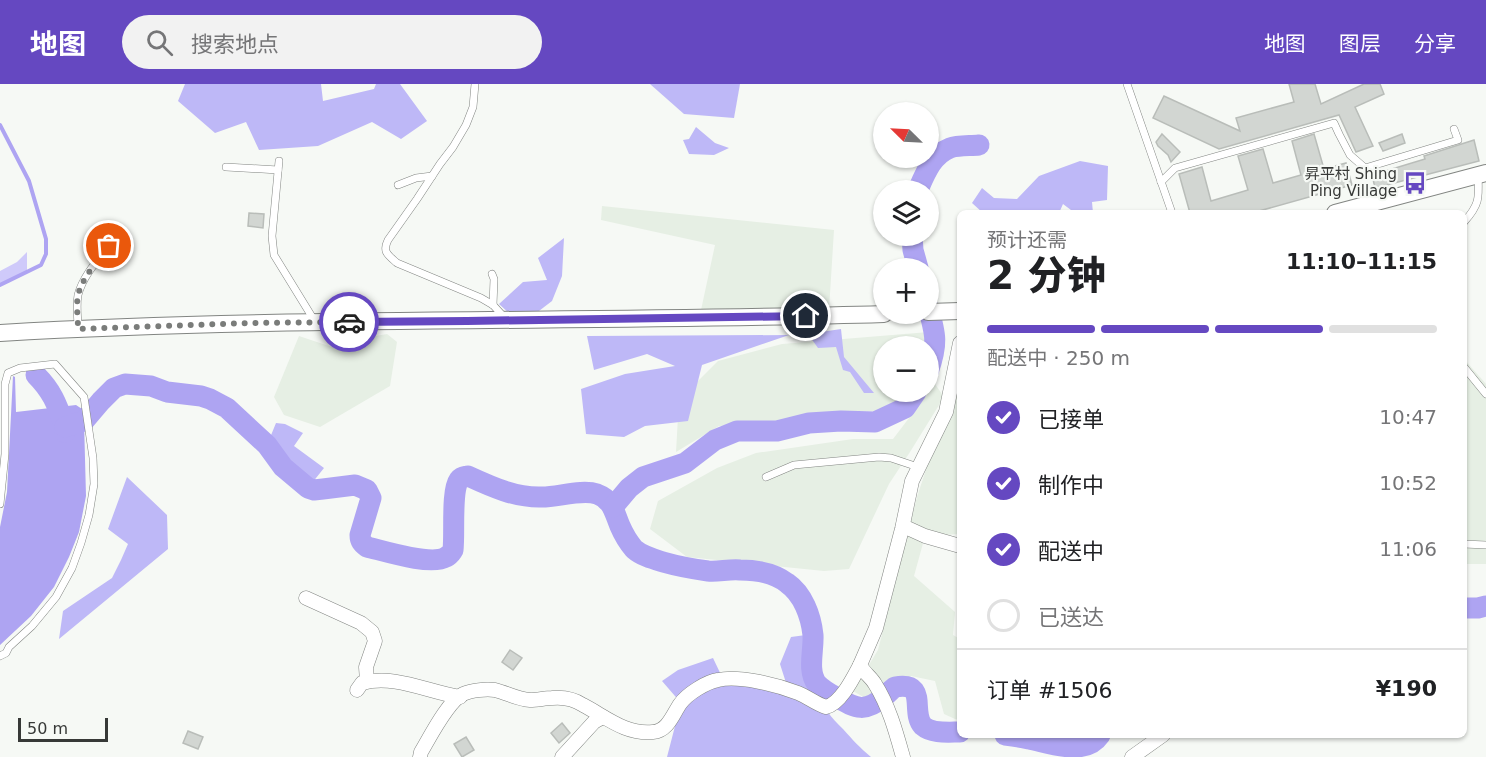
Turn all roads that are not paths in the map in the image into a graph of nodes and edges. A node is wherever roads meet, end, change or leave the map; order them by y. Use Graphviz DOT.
graph roads {
  1 [pos="475,84"];
  2 [pos="1127,84"];
  3 [pos="1454,129"];
  4 [pos="279,160"];
  5 [pos="226,167"];
  6 [pos="278,170"];
  7 [pos="1482,174"];
  8 [pos="432,176"];
  9 [pos="1161,182"];
  10 [pos="398,185"];
  11 [pos="1171,210"];
  12 [pos="1346,210"];
  13 [pos="1467,219"];
  14 [pos="109,246"];
  15 [pos="492,274"];
  16 [pos="493,305"];
  17 [pos="957,311"];
  18 [pos="939,312"];
  19 [pos="873,314"];
  20 [pos="509,320"];
  21 [pos="315,322"];
  22 [pos="78,329"];
  23 [pos="0,333"];
  24 [pos="957,358"];
  25 [pos="1467,371"];
  26 [pos="1486,394"];
  27 [pos="918,467"];
  28 [pos="766,477"];
  29 [pos="0,504"];
  30 [pos="903,526"];
  31 [pos="1467,544"];
  32 [pos="957,545"];
  33 [pos="1486,545"];
  34 [pos="306,598"];
  35 [pos="0,656"];
  36 [pos="860,665"];
  37 [pos="460,697"];
  38 [pos="603,717"];
  39 [pos="1159,738"];
  40 [pos="420,757"];
  41 [pos="562,757"];
  42 [pos="903,757"];
  43 [pos="1132,757"];
  1 -- 8 [label="lane"];
  2 -- 9 [label="lane"];
  3 -- 9 [label="lane"];
  4 -- 6 [label="lane"];
  5 -- 6 [label="lane"];
  6 -- 21 [label="lane"];
  7 -- 12 [label="street"];
  7 -- 13 [label="lane"];
  8 -- 10 [label="lane"];
  8 -- 16 [label="lane"];
  9 -- 11 [label="lane"];
  14 -- 22 [label="lane"];
  15 -- 16 [label="lane"];
  16 -- 20 [label="lane"];
  17 -- 18 [label="street"];
  19 -- 20 [label="street"];
  20 -- 21 [label="street"];
  21 -- 22 [label="street"];
  22 -- 23 [label="street"];
  24 -- 27 [label="street"];
  25 -- 26 [label="lane"];
  27 -- 28 [label="lane"];
  27 -- 30 [label="street"];
  29 -- 35 [label="lane"];
  30 -- 32 [label="street"];
  30 -- 36 [label="street"];
  31 -- 33 [label="lane"];
  34 -- 37 [label="street"];
  36 -- 38 [label="street"];
  36 -- 42 [label="street"];
  37 -- 38 [label="street"];
  37 -- 40 [label="street"];
  38 -- 41 [label="street"];
  39 -- 43 [label="street"];
}
